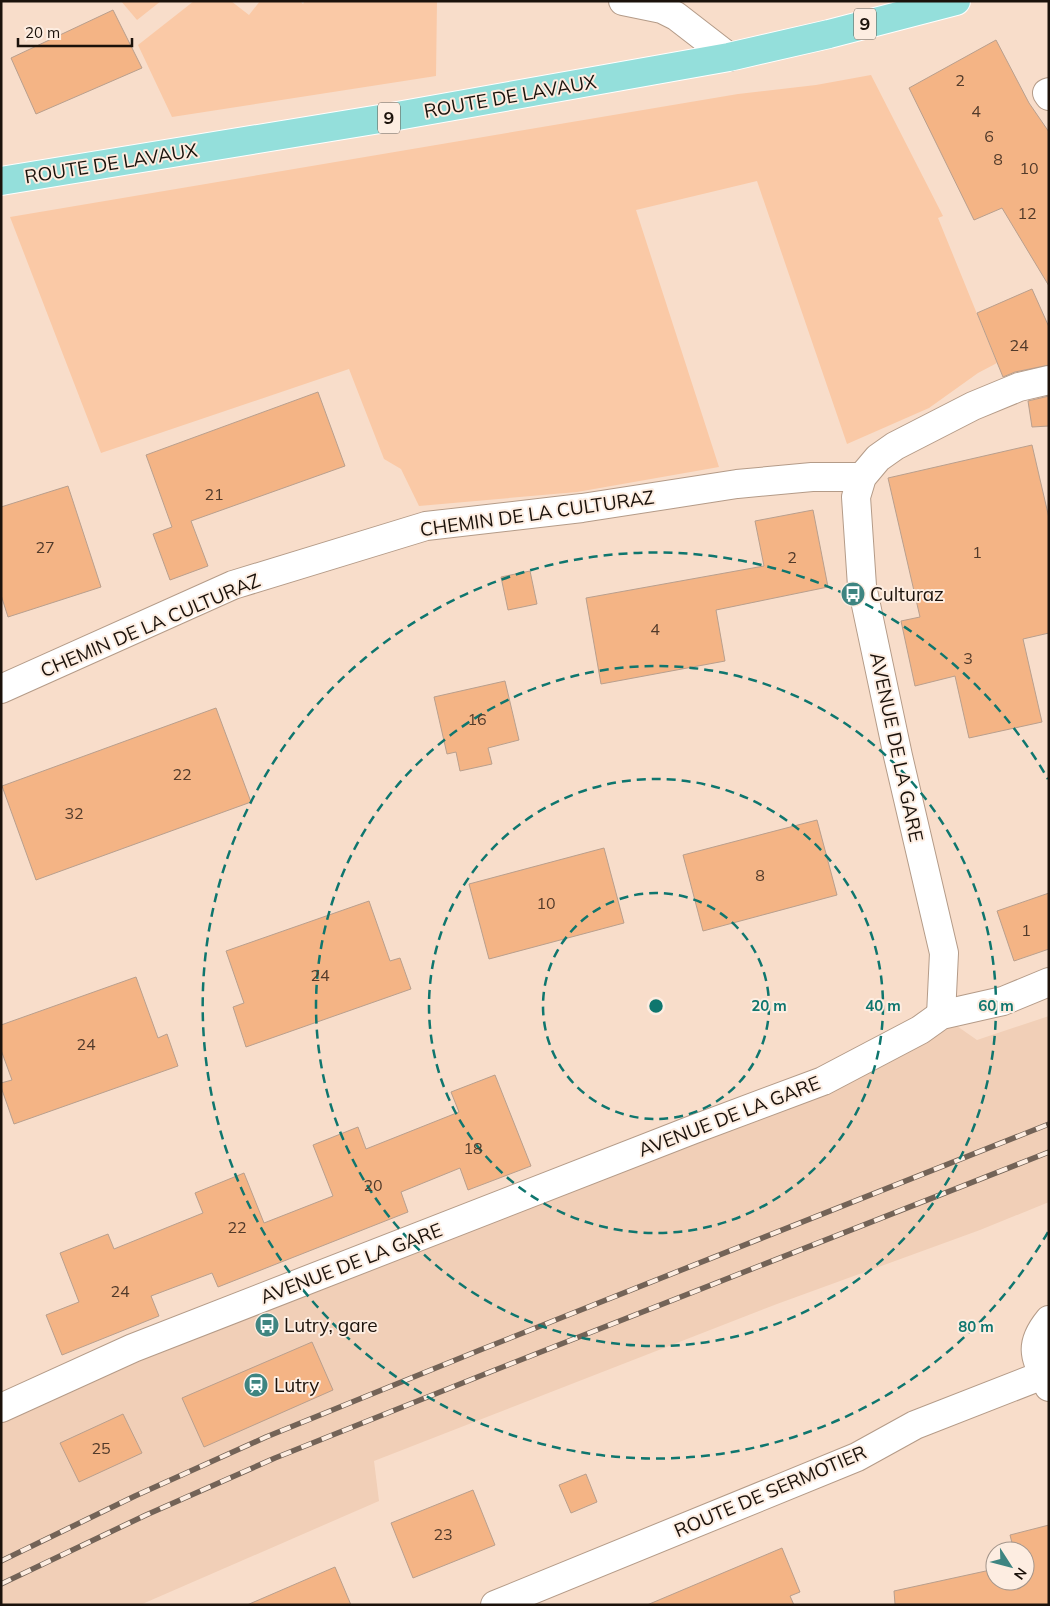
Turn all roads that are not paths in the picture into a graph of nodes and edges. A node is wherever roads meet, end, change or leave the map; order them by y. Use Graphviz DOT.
graph roads {
  1 [pos="623,1"];
  2 [pos="956,1"];
  3 [pos="728,56"];
  4 [pos="1049,92"];
  5 [pos="1049,96"];
  6 [pos="1,181"];
  7 [pos="1049,380"];
  8 [pos="862,477"];
  9 [pos="1,689"];
  10 [pos="1049,982"];
  11 [pos="942,1015"];
  12 [pos="1048,1320"];
  13 [pos="1046,1381"];
  14 [pos="1,1408"];
  15 [pos="495,1605"];
  1 -- 3 [label="street"];
  2 -- 3 [label="main road, ROUTE DE LAVAUX / 9"];
  3 -- 6 [label="main road, ROUTE DE LAVAUX / 9"];
  4 -- 5 [label="street"];
  7 -- 8 [label="street"];
  8 -- 9 [label="street, CHEMIN DE LA CULTURAZ"];
  8 -- 11 [label="street, AVENUE DE LA GARE"];
  10 -- 11 [label="street"];
  11 -- 14 [label="street, AVENUE DE LA GARE"];
  12 -- 13 [label="street"];
  13 -- 15 [label="street, ROUTE DE SERMOTIER"];
}
